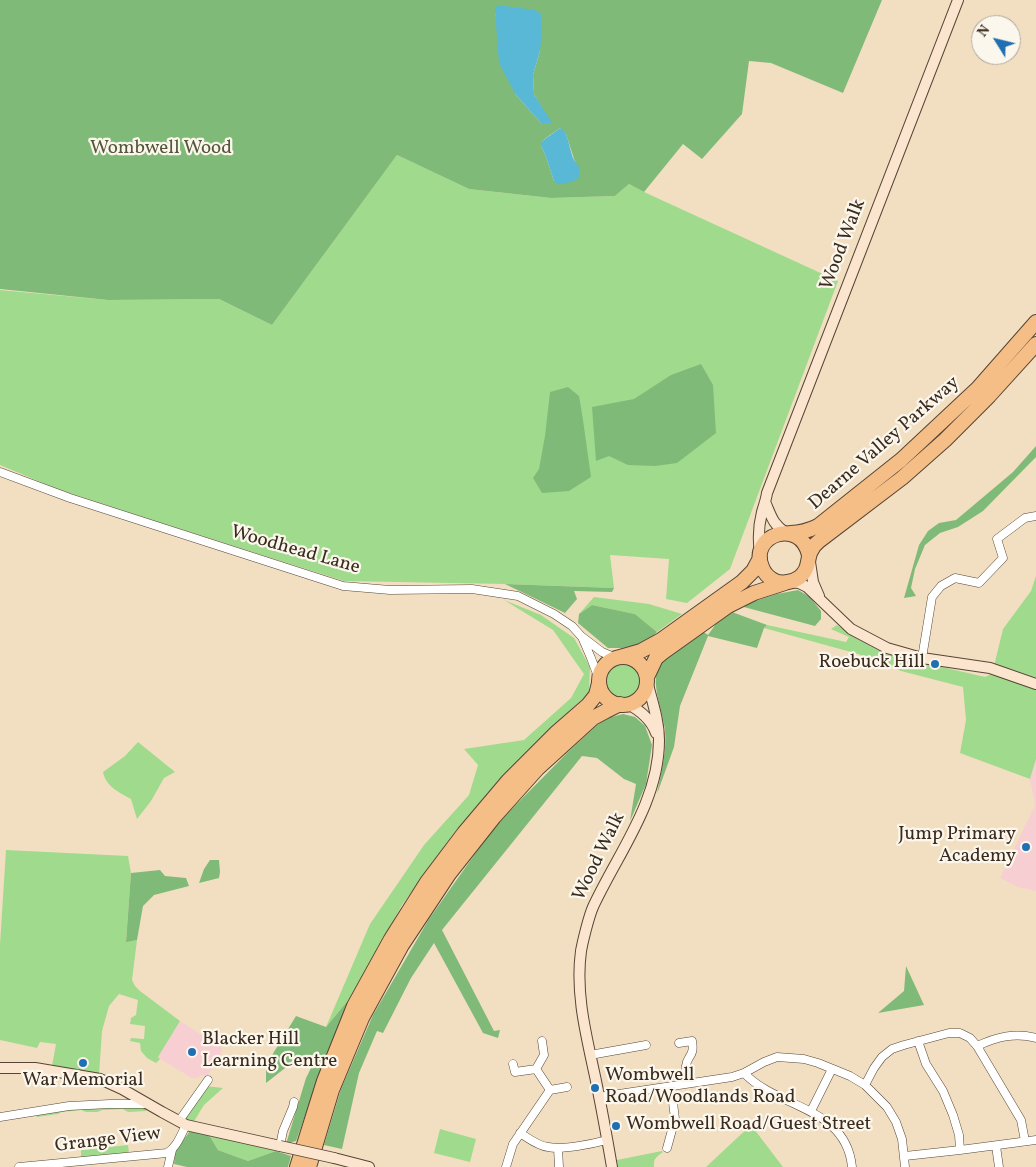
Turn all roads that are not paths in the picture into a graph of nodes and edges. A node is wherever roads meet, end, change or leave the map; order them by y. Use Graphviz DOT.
graph roads {
  1 [pos="958,0"];
  2 [pos="1036,322"];
  3 [pos="1036,344"];
  4 [pos="0,472"];
  5 [pos="766,504"];
  6 [pos="1036,516"];
  7 [pos="788,533"];
  8 [pos="760,556"];
  9 [pos="809,556"];
  10 [pos="786,583"];
  11 [pos="821,599"];
  12 [pos="581,636"];
  13 [pos="618,658"];
  14 [pos="922,658"];
  15 [pos="647,679"];
  16 [pos="599,681"];
  17 [pos="1036,684"];
  18 [pos="624,704"];
  19 [pos="659,741"];
  20 [pos="1036,1038"];
  21 [pos="542,1041"];
  22 [pos="918,1041"];
  23 [pos="679,1043"];
  24 [pos="646,1045"];
  25 [pos="977,1046"];
  26 [pos="590,1055"];
  27 [pos="513,1064"];
  28 [pos="0,1068"];
  29 [pos="536,1069"];
  30 [pos="832,1069"];
  31 [pos="744,1073"];
  32 [pos="208,1080"];
  33 [pos="688,1083"];
  34 [pos="865,1085"];
  35 [pos="672,1086"];
  36 [pos="567,1087"];
  37 [pos="550,1090"];
  38 [pos="599,1097"];
  39 [pos="294,1102"];
  40 [pos="147,1104"];
  41 [pos="811,1111"];
  42 [pos="0,1116"];
  43 [pos="183,1123"];
  44 [pos="520,1133"];
  45 [pos="607,1140"];
  46 [pos="1036,1140"];
  47 [pos="1025,1142"];
  48 [pos="280,1146"];
  49 [pos="996,1146"];
  50 [pos="558,1148"];
  51 [pos="667,1148"];
  52 [pos="172,1150"];
  53 [pos="960,1150"];
  54 [pos="905,1156"];
  55 [pos="19,1167"];
  56 [pos="168,1167"];
  57 [pos="297,1167"];
  58 [pos="309,1167"];
  59 [pos="369,1167"];
  60 [pos="506,1167"];
  61 [pos="559,1167"];
  62 [pos="612,1167"];
  63 [pos="852,1167"];
  64 [pos="906,1167"];
  65 [pos="998,1167"];
  1 -- 5 [label="main road, Wood Walk"];
  2 -- 7 [label="highway, Dearne Valley Parkway"];
  3 -- 9 [label="highway, Dearne Valley Parkway"];
  4 -- 12 [label="street, Woodhead Lane"];
  5 -- 7 [label="main road"];
  5 -- 8 [label="main road, Wood Walk"];
  6 -- 14 [label="street"];
  7 -- 8 [label="highway"];
  7 -- 9 [label="highway"];
  8 -- 10 [label="highway"];
  8 -- 13 [label="highway"];
  9 -- 10 [label="highway"];
  9 -- 11 [label="main road"];
  10 -- 11 [label="main road"];
  10 -- 15 [label="highway"];
  11 -- 14 [label="main road"];
  12 -- 13 [label="street, Woodhead Lane"];
  12 -- 16 [label="street, Woodhead Lane"];
  13 -- 15 [label="highway"];
  13 -- 16 [label="highway"];
  14 -- 17 [label="main road"];
  15 -- 18 [label="highway"];
  15 -- 19 [label="main road, Wood Walk"];
  16 -- 18 [label="highway"];
  16 -- 57 [label="highway"];
  18 -- 19 [label="main road"];
  18 -- 58 [label="highway"];
  19 -- 26 [label="main road, Wood Walk"];
  20 -- 25 [label="street"];
  21 -- 29 [label="street"];
  22 -- 25 [label="street"];
  22 -- 34 [label="street"];
  22 -- 53 [label="street"];
  23 -- 33 [label="street"];
  24 -- 26 [label="street"];
  25 -- 47 [label="street"];
  26 -- 38 [label="main road, Wood Walk"];
  27 -- 29 [label="street"];
  28 -- 40 [label="main road"];
  29 -- 37 [label="street"];
  30 -- 31 [label="street"];
  30 -- 34 [label="street"];
  30 -- 41 [label="street"];
  31 -- 33 [label="street"];
  31 -- 41 [label="street"];
  32 -- 43 [label="street, Grange View"];
  33 -- 35 [label="street"];
  34 -- 54 [label="street"];
  35 -- 38 [label="street"];
  35 -- 51 [label="street"];
  36 -- 37 [label="street"];
  37 -- 44 [label="street"];
  38 -- 45 [label="main road, Wood Walk"];
  39 -- 48 [label="street"];
  40 -- 42 [label="street"];
  40 -- 43 [label="main road"];
  41 -- 63 [label="street"];
  43 -- 48 [label="main road"];
  43 -- 52 [label="street, Grange View"];
  44 -- 50 [label="street"];
  44 -- 60 [label="street"];
  45 -- 50 [label="street"];
  45 -- 62 [label="main road, Wood Walk"];
  46 -- 47 [label="street"];
  47 -- 49 [label="street"];
  48 -- 59 [label="main road, bridge"];
  49 -- 53 [label="street"];
  49 -- 65 [label="street"];
  50 -- 61 [label="street"];
  52 -- 55 [label="street, Grange View"];
  52 -- 56 [label="street"];
  53 -- 54 [label="street"];
  54 -- 64 [label="street"];
}
